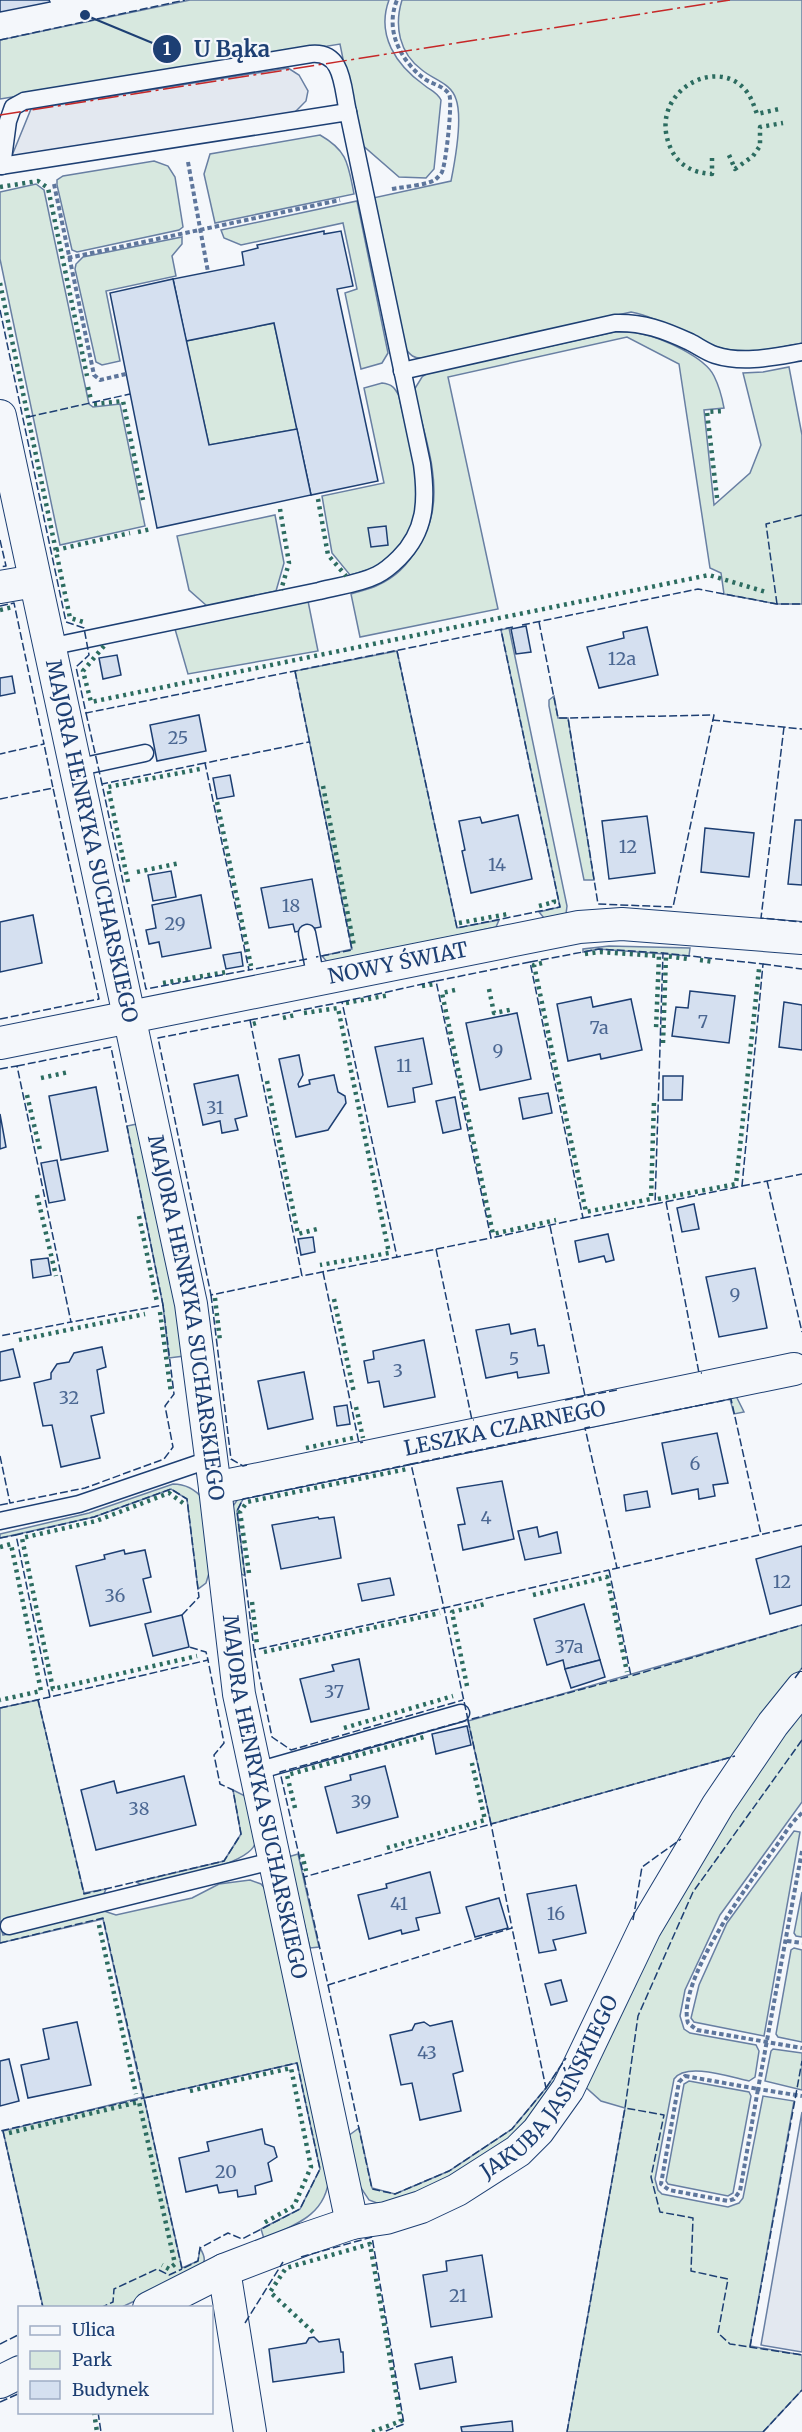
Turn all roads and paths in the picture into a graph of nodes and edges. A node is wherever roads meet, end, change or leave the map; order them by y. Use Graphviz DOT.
graph roads {
  1 [pos="397,0"];
  2 [pos="348,112"];
  3 [pos="186,153"];
  4 [pos="1,166"];
  5 [pos="52,174"];
  6 [pos="364,195"];
  7 [pos="200,230"];
  8 [pos="68,258"];
  9 [pos="208,272"];
  10 [pos="802,352"];
  11 [pos="402,371"];
  12 [pos="126,374"];
  13 [pos="0,416"];
  14 [pos="35,581"];
  15 [pos="0,588"];
  16 [pos="50,647"];
  17 [pos="145,753"];
  18 [pos="75,768"];
  19 [pos="307,933"];
  20 [pos="802,938"];
  21 [pos="316,979"];
  22 [pos="130,1017"];
  23 [pos="0,1043"];
  24 [pos="794,1369"];
  25 [pos="214,1473"];
  26 [pos="0,1521"];
  27 [pos="802,1689"];
  28 [pos="461,1713"];
  29 [pos="257,1772"];
  30 [pos="802,1813"];
  31 [pos="802,1851"];
  32 [pos="276,1860"];
  33 [pos="9,1926"];
  34 [pos="787,1941"];
  35 [pos="802,1943"];
  36 [pos="767,2042"];
  37 [pos="802,2048"];
  38 [pos="758,2089"];
  39 [pos="802,2096"];
  40 [pos="352,2223"];
  41 [pos="224,2270"];
  42 [pos="151,2306"];
  43 [pos="18,2373"];
  44 [pos="0,2382"];
  45 [pos="250,2432"];
  1 -- 6 [label="path"];
  2 -- 4 [label="lane"];
  2 -- 4 [label="lane"];
  2 -- 6 [label="lane"];
  3 -- 7 [label="path"];
  5 -- 8 [label="path"];
  6 -- 7 [label="path"];
  6 -- 11 [label="lane"];
  7 -- 8 [label="path"];
  7 -- 9 [label="path"];
  8 -- 12 [label="path"];
  10 -- 11 [label="lane"];
  11 -- 16 [label="lane"];
  13 -- 14 [label="street, MAJORA HENRYKA SUCHARSKIEGO"];
  14 -- 15 [label="street"];
  14 -- 16 [label="street, MAJORA HENRYKA SUCHARSKIEGO"];
  16 -- 18 [label="street, MAJORA HENRYKA SUCHARSKIEGO"];
  17 -- 18 [label="lane"];
  18 -- 22 [label="street, MAJORA HENRYKA SUCHARSKIEGO"];
  19 -- 21 [label="lane"];
  20 -- 21 [label="street, NOWY ŚWIAT"];
  21 -- 22 [label="street, NOWY ŚWIAT"];
  22 -- 23 [label="street, NOWY ŚWIAT"];
  22 -- 25 [label="street, MAJORA HENRYKA SUCHARSKIEGO"];
  24 -- 25 [label="street, LESZKA CZARNEGO"];
  25 -- 26 [label="lane"];
  25 -- 29 [label="street, MAJORA HENRYKA SUCHARSKIEGO"];
  27 -- 40 [label="street, JAKUBA JASIŃSKIEGO"];
  28 -- 29 [label="lane"];
  29 -- 32 [label="street, MAJORA HENRYKA SUCHARSKIEGO"];
  30 -- 36 [label="path"];
  31 -- 34 [label="path"];
  32 -- 33 [label="lane"];
  32 -- 40 [label="street, MAJORA HENRYKA SUCHARSKIEGO"];
  34 -- 35 [label="path"];
  34 -- 36 [label="path"];
  36 -- 37 [label="path"];
  36 -- 38 [label="path"];
  38 -- 38 [label="path"];
  38 -- 39 [label="path"];
  40 -- 41 [label="street, JAKUBA JASIŃSKIEGO"];
  41 -- 42 [label="street, JAKUBA JASIŃSKIEGO"];
  41 -- 45 [label="street"];
  43 -- 44 [label="street"];
}
